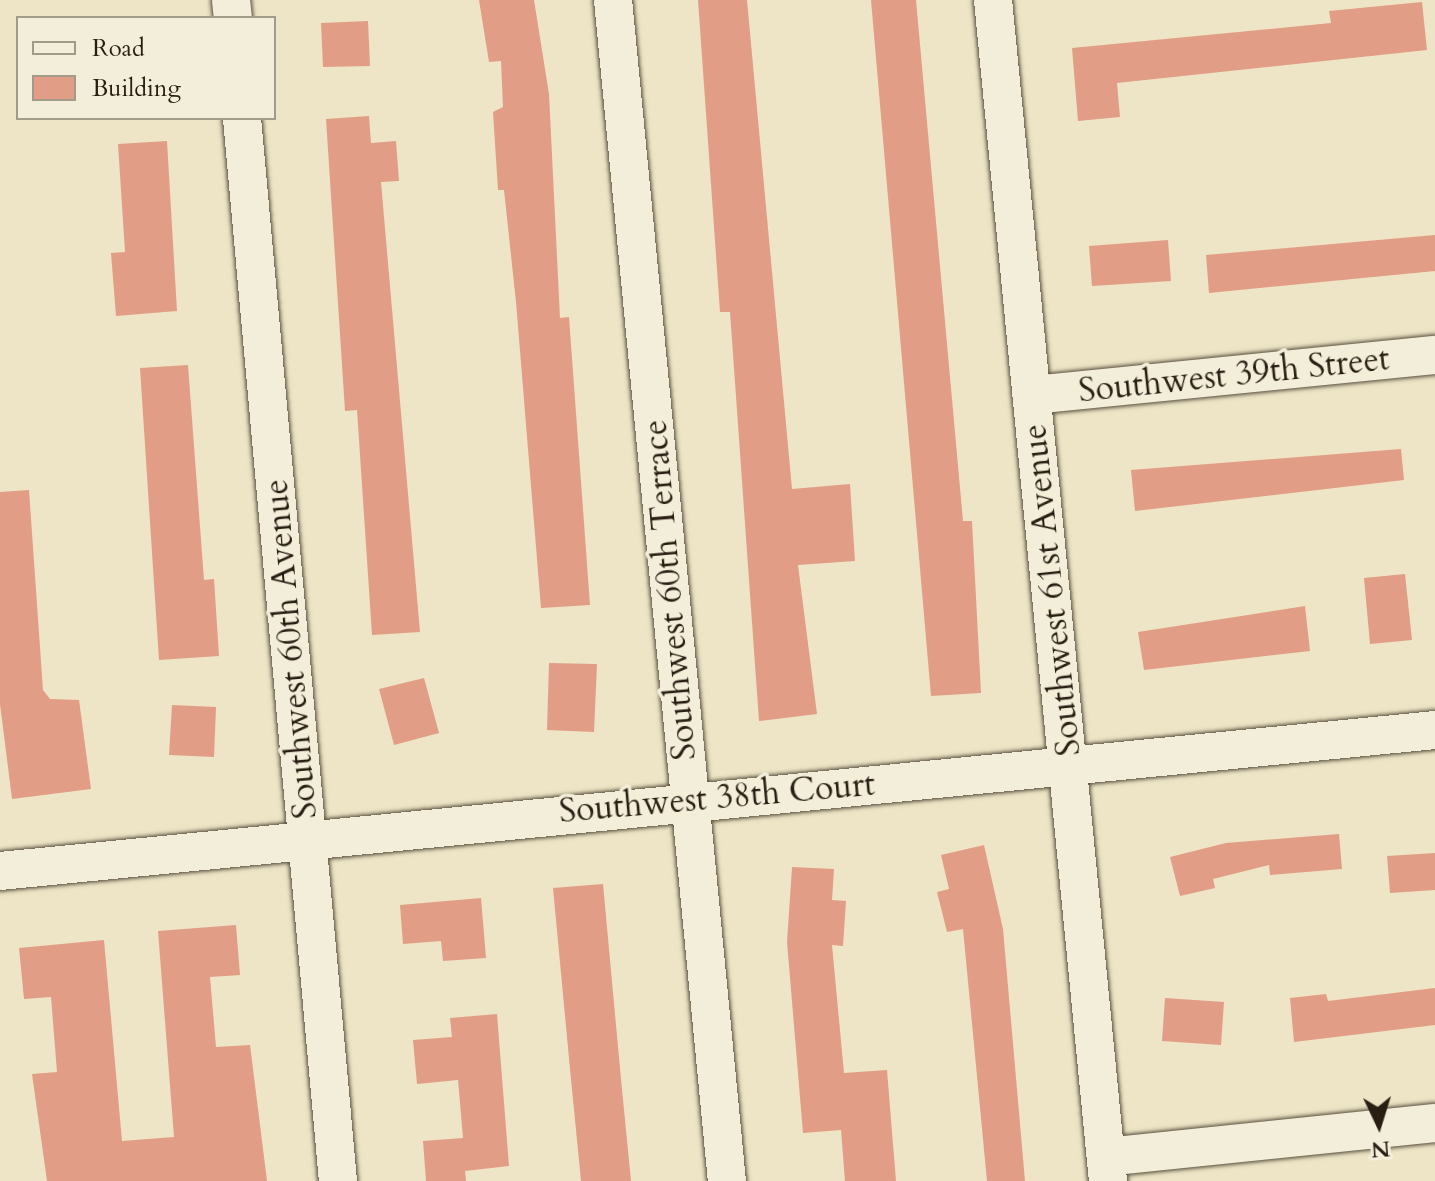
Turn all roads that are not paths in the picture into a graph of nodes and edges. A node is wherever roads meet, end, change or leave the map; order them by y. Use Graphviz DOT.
graph roads {
  1 [pos="613,0"];
  2 [pos="993,0"];
  3 [pos="242,120"];
  4 [pos="1435,355"];
  5 [pos="1033,395"];
  6 [pos="1435,730"];
  7 [pos="1070,765"];
  8 [pos="690,800"];
  9 [pos="309,839"];
  10 [pos="0,871"];
  11 [pos="1435,1123"];
  12 [pos="1107,1169"];
  13 [pos="338,1181"];
  14 [pos="727,1181"];
  1 -- 8 [label="street, Southwest 60th Terrace"];
  2 -- 5 [label="street, Southwest 61st Avenue"];
  3 -- 9 [label="street, Southwest 60th Avenue"];
  4 -- 5 [label="street, Southwest 39th Street"];
  5 -- 7 [label="street, Southwest 61st Avenue"];
  6 -- 7 [label="street, Southwest 38th Court"];
  7 -- 8 [label="street, Southwest 38th Court"];
  7 -- 12 [label="street, Southwest 61st Avenue"];
  8 -- 9 [label="street, Southwest 38th Court"];
  8 -- 14 [label="street, Southwest 60th Terrace"];
  9 -- 10 [label="street, Southwest 38th Court"];
  9 -- 13 [label="street, Southwest 60th Avenue"];
  11 -- 12 [label="street"];
}
